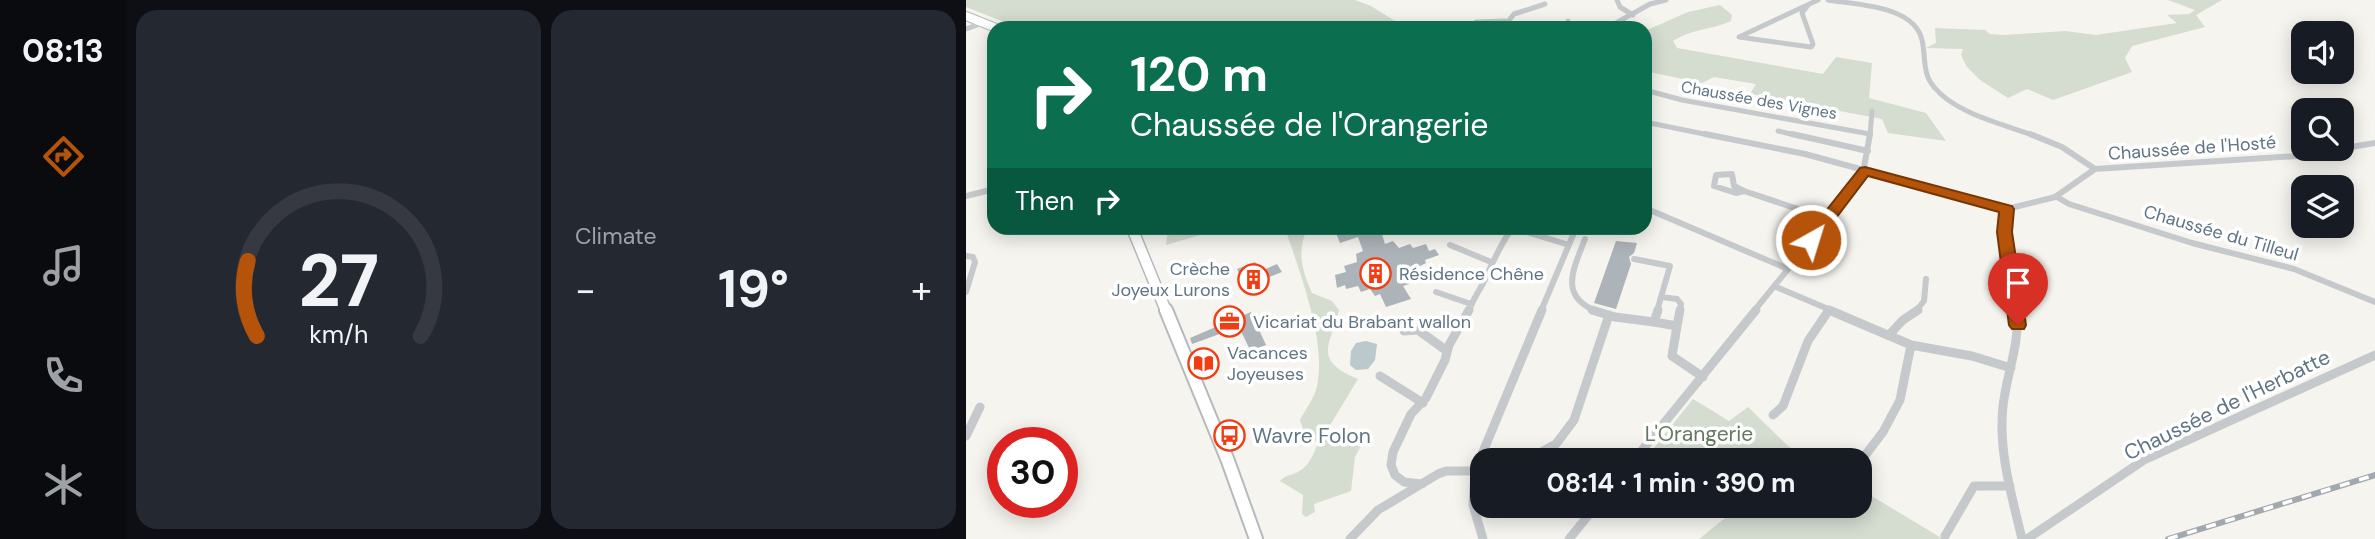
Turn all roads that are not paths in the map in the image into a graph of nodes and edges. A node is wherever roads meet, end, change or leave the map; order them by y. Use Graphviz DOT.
graph roads {
  1 [pos="1617,0"];
  2 [pos="1666,0"];
  3 [pos="1818,0"];
  4 [pos="1828,0"];
  5 [pos="1846,1"];
  6 [pos="1545,4"];
  7 [pos="1808,5"];
  8 [pos="1633,15"];
  9 [pos="966,16"];
  10 [pos="1505,21"];
  11 [pos="1621,21"];
  12 [pos="983,23"];
  13 [pos="987,25"];
  14 [pos="966,29"];
  15 [pos="1652,92"];
  16 [pos="1872,111"];
  17 [pos="1652,123"];
  18 [pos="1778,131"];
  19 [pos="1870,134"];
  20 [pos="2375,143"];
  21 [pos="1868,151"];
  22 [pos="2095,169"];
  23 [pos="1865,171"];
  24 [pos="987,191"];
  25 [pos="1744,191"];
  26 [pos="966,196"];
  27 [pos="2057,197"];
  28 [pos="2007,209"];
  29 [pos="1652,211"];
  30 [pos="1828,219"];
  31 [pos="1135,235"];
  32 [pos="1508,235"];
  33 [pos="1532,235"];
  34 [pos="1573,235"];
  35 [pos="1585,239"];
  36 [pos="1450,245"];
  37 [pos="1568,248"];
  38 [pos="1579,253"];
  39 [pos="966,256"];
  40 [pos="1634,259"];
  41 [pos="1491,262"];
  42 [pos="1562,264"];
  43 [pos="1575,265"];
  44 [pos="1788,269"];
  45 [pos="1926,279"];
  46 [pos="1774,286"];
  47 [pos="966,292"];
  48 [pos="1436,292"];
  49 [pos="1662,297"];
  50 [pos="2375,302"];
  51 [pos="1471,304"];
  52 [pos="1829,309"];
  53 [pos="1609,315"];
  54 [pos="1654,322"];
  55 [pos="1677,326"];
  56 [pos="1404,331"];
  57 [pos="1889,335"];
  58 [pos="1911,345"];
  59 [pos="1447,351"];
  60 [pos="2375,355"];
  61 [pos="2011,368"];
  62 [pos="1380,376"];
  63 [pos="1703,377"];
  64 [pos="1423,403"];
  65 [pos="980,407"];
  66 [pos="1773,415"];
  67 [pos="966,436"];
  68 [pos="1488,448"];
  69 [pos="1549,448"];
  70 [pos="1644,448"];
  71 [pos="1869,448"];
  72 [pos="1470,471"];
  73 [pos="1422,484"];
  74 [pos="2010,486"];
  75 [pos="1477,518"];
  76 [pos="1587,518"];
  77 [pos="1945,536"];
  78 [pos="1256,539"];
  79 [pos="1350,539"];
  80 [pos="1483,539"];
  81 [pos="1569,539"];
  82 [pos="2024,539"];
  1 -- 8 [label="street"];
  2 -- 8 [label="street"];
  3 -- 7 [label="street"];
  4 -- 5 [label="street"];
  5 -- 22 [label="street"];
  6 -- 10 [label="street"];
  7 -- 7 [label="street"];
  8 -- 11 [label="street"];
  9 -- 12 [label="main road"];
  12 -- 13 [label="main road"];
  12 -- 14 [label="street"];
  15 -- 19 [label="street, Chaussée des Vignes"];
  16 -- 19 [label="street"];
  17 -- 23 [label="street"];
  18 -- 21 [label="street"];
  19 -- 21 [label="street"];
  20 -- 22 [label="street, Chaussée de l'Hosté"];
  21 -- 23 [label="street"];
  22 -- 27 [label="street"];
  23 -- 28 [label="street"];
  23 -- 30 [label="street"];
  24 -- 26 [label="street"];
  25 -- 25 [label="street"];
  25 -- 30 [label="street"];
  27 -- 28 [label="street"];
  27 -- 50 [label="street, Chaussée du Tilleul"];
  28 -- 61 [label="street"];
  29 -- 44 [label="street"];
  30 -- 44 [label="street"];
  31 -- 78 [label="main road"];
  32 -- 41 [label="street"];
  33 -- 37 [label="street"];
  34 -- 37 [label="street"];
  35 -- 38 [label="street"];
  36 -- 41 [label="street"];
  37 -- 38 [label="street"];
  37 -- 42 [label="street"];
  38 -- 43 [label="street"];
  39 -- 47 [label="street"];
  40 -- 49 [label="street"];
  41 -- 51 [label="street"];
  42 -- 43 [label="street"];
  42 -- 68 [label="street"];
  43 -- 53 [label="street"];
  44 -- 46 [label="street"];
  45 -- 57 [label="street"];
  46 -- 52 [label="street"];
  46 -- 63 [label="street"];
  48 -- 51 [label="street"];
  49 -- 54 [label="street"];
  49 -- 55 [label="street"];
  51 -- 59 [label="street"];
  52 -- 57 [label="street"];
  52 -- 66 [label="street"];
  53 -- 54 [label="street"];
  53 -- 69 [label="street"];
  54 -- 55 [label="street"];
  55 -- 63 [label="street"];
  56 -- 59 [label="street"];
  57 -- 58 [label="street"];
  58 -- 61 [label="street"];
  58 -- 71 [label="street"];
  59 -- 64 [label="street"];
  60 -- 82 [label="street, Chaussée de l'Herbatte"];
  61 -- 74 [label="street"];
  62 -- 64 [label="street"];
  63 -- 70 [label="street"];
  64 -- 73 [label="street"];
  65 -- 67 [label="street"];
  72 -- 73 [label="street"];
  73 -- 79 [label="street"];
  74 -- 77 [label="street"];
  74 -- 82 [label="street"];
  75 -- 80 [label="street"];
  76 -- 81 [label="street"];
}
